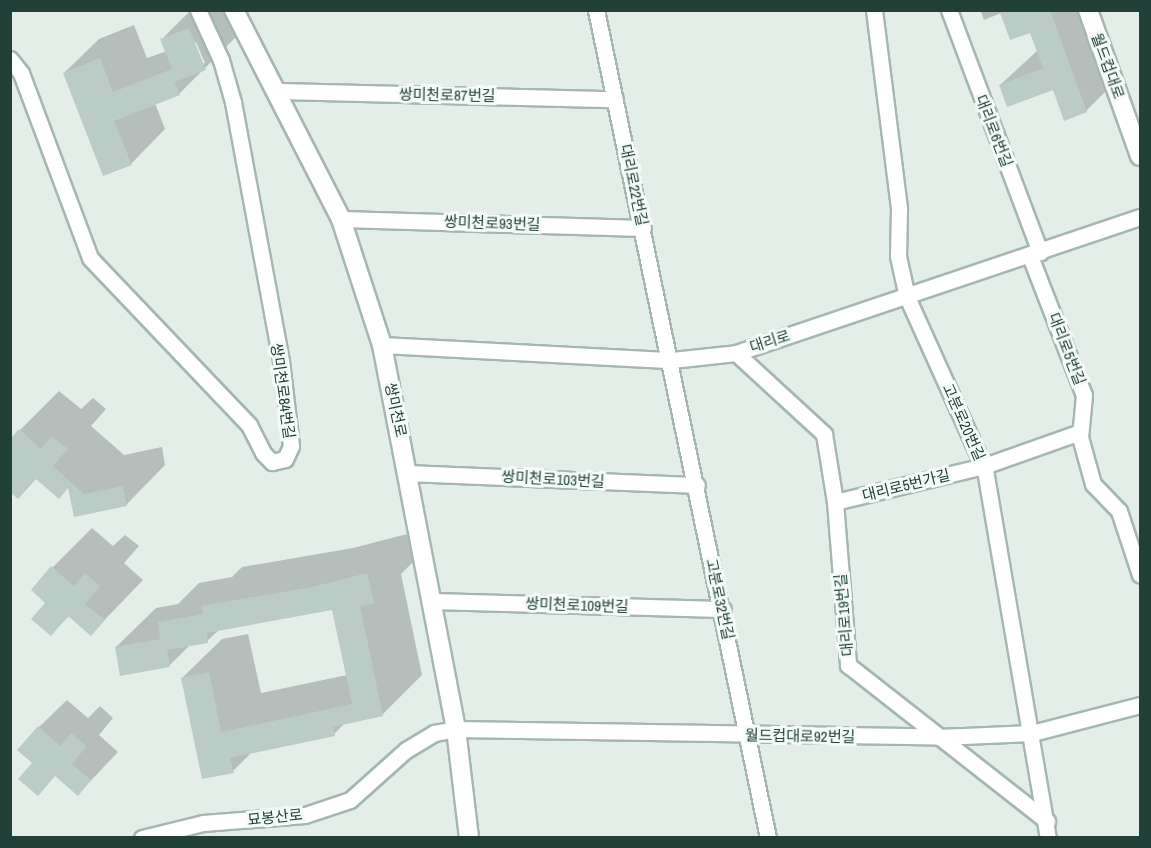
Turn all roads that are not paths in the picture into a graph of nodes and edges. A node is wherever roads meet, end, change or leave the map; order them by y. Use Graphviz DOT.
graph roads {
  1 [pos="198,10"];
  2 [pos="234,10"];
  3 [pos="596,10"];
  4 [pos="874,10"];
  5 [pos="949,10"];
  6 [pos="1088,10"];
  7 [pos="10,59"];
  8 [pos="278,91"];
  9 [pos="615,99"];
  10 [pos="1140,156"];
  11 [pos="1140,217"];
  12 [pos="341,219"];
  13 [pos="643,228"];
  14 [pos="1035,254"];
  15 [pos="907,297"];
  16 [pos="382,345"];
  17 [pos="736,353"];
  18 [pos="672,360"];
  19 [pos="1080,432"];
  20 [pos="984,466"];
  21 [pos="409,472"];
  22 [pos="697,485"];
  23 [pos="835,502"];
  24 [pos="1140,575"];
  25 [pos="431,601"];
  26 [pos="723,609"];
  27 [pos="1140,705"];
  28 [pos="456,729"];
  29 [pos="1032,733"];
  30 [pos="748,736"];
  31 [pos="939,737"];
  32 [pos="1047,821"];
  33 [pos="142,837"];
  34 [pos="469,837"];
  35 [pos="768,837"];
  36 [pos="1048,837"];
  1 -- 7 [label="street, 쌍미천로84번길"];
  2 -- 8 [label="street, 쌍미천로"];
  3 -- 9 [label="street, 대리로22번길"];
  4 -- 15 [label="street, 고분로20번길"];
  5 -- 14 [label="street, 대리로6번길"];
  6 -- 10 [label="street, 월드컵대로"];
  8 -- 9 [label="street, 쌍미천로87번길"];
  8 -- 12 [label="street, 쌍미천로"];
  9 -- 13 [label="street, 대리로22번길"];
  11 -- 14 [label="street, 대리로"];
  12 -- 13 [label="street, 쌍미천로93번길"];
  12 -- 16 [label="street, 쌍미천로"];
  13 -- 18 [label="street, 대리로22번길"];
  14 -- 15 [label="street, 대리로"];
  14 -- 19 [label="street, 대리로5번길"];
  15 -- 17 [label="street, 대리로"];
  15 -- 20 [label="street, 고분로20번길"];
  16 -- 18 [label="street, 대리로"];
  16 -- 21 [label="street, 쌍미천로"];
  17 -- 18 [label="street, 대리로"];
  17 -- 23 [label="street, 대리로19번길"];
  18 -- 22 [label="street, 고분로32번길"];
  19 -- 20 [label="street, 대리로5번가길"];
  19 -- 24 [label="street, 대리로5번길"];
  20 -- 23 [label="street, 대리로5번가길"];
  20 -- 29 [label="street, 고분로20번길"];
  21 -- 22 [label="street, 쌍미천로103번길"];
  21 -- 25 [label="street, 쌍미천로"];
  22 -- 26 [label="street, 고분로32번길"];
  23 -- 31 [label="street, 대리로19번길"];
  25 -- 26 [label="street, 쌍미천로109번길"];
  25 -- 28 [label="street, 쌍미천로"];
  26 -- 30 [label="street, 고분로32번길"];
  27 -- 29 [label="street, 월드컵대로92번길"];
  28 -- 30 [label="street, 월드컵대로92번길"];
  28 -- 33 [label="street, 묘봉산로"];
  28 -- 34 [label="street, 쌍미천로"];
  29 -- 31 [label="street, 월드컵대로92번길"];
  29 -- 32 [label="street, 고분로20번길"];
  30 -- 31 [label="street, 월드컵대로92번길"];
  30 -- 35 [label="street, 고분로32번길"];
  31 -- 32 [label="street, 대리로19번길"];
  32 -- 36 [label="street, 고분로20번길"];
}
